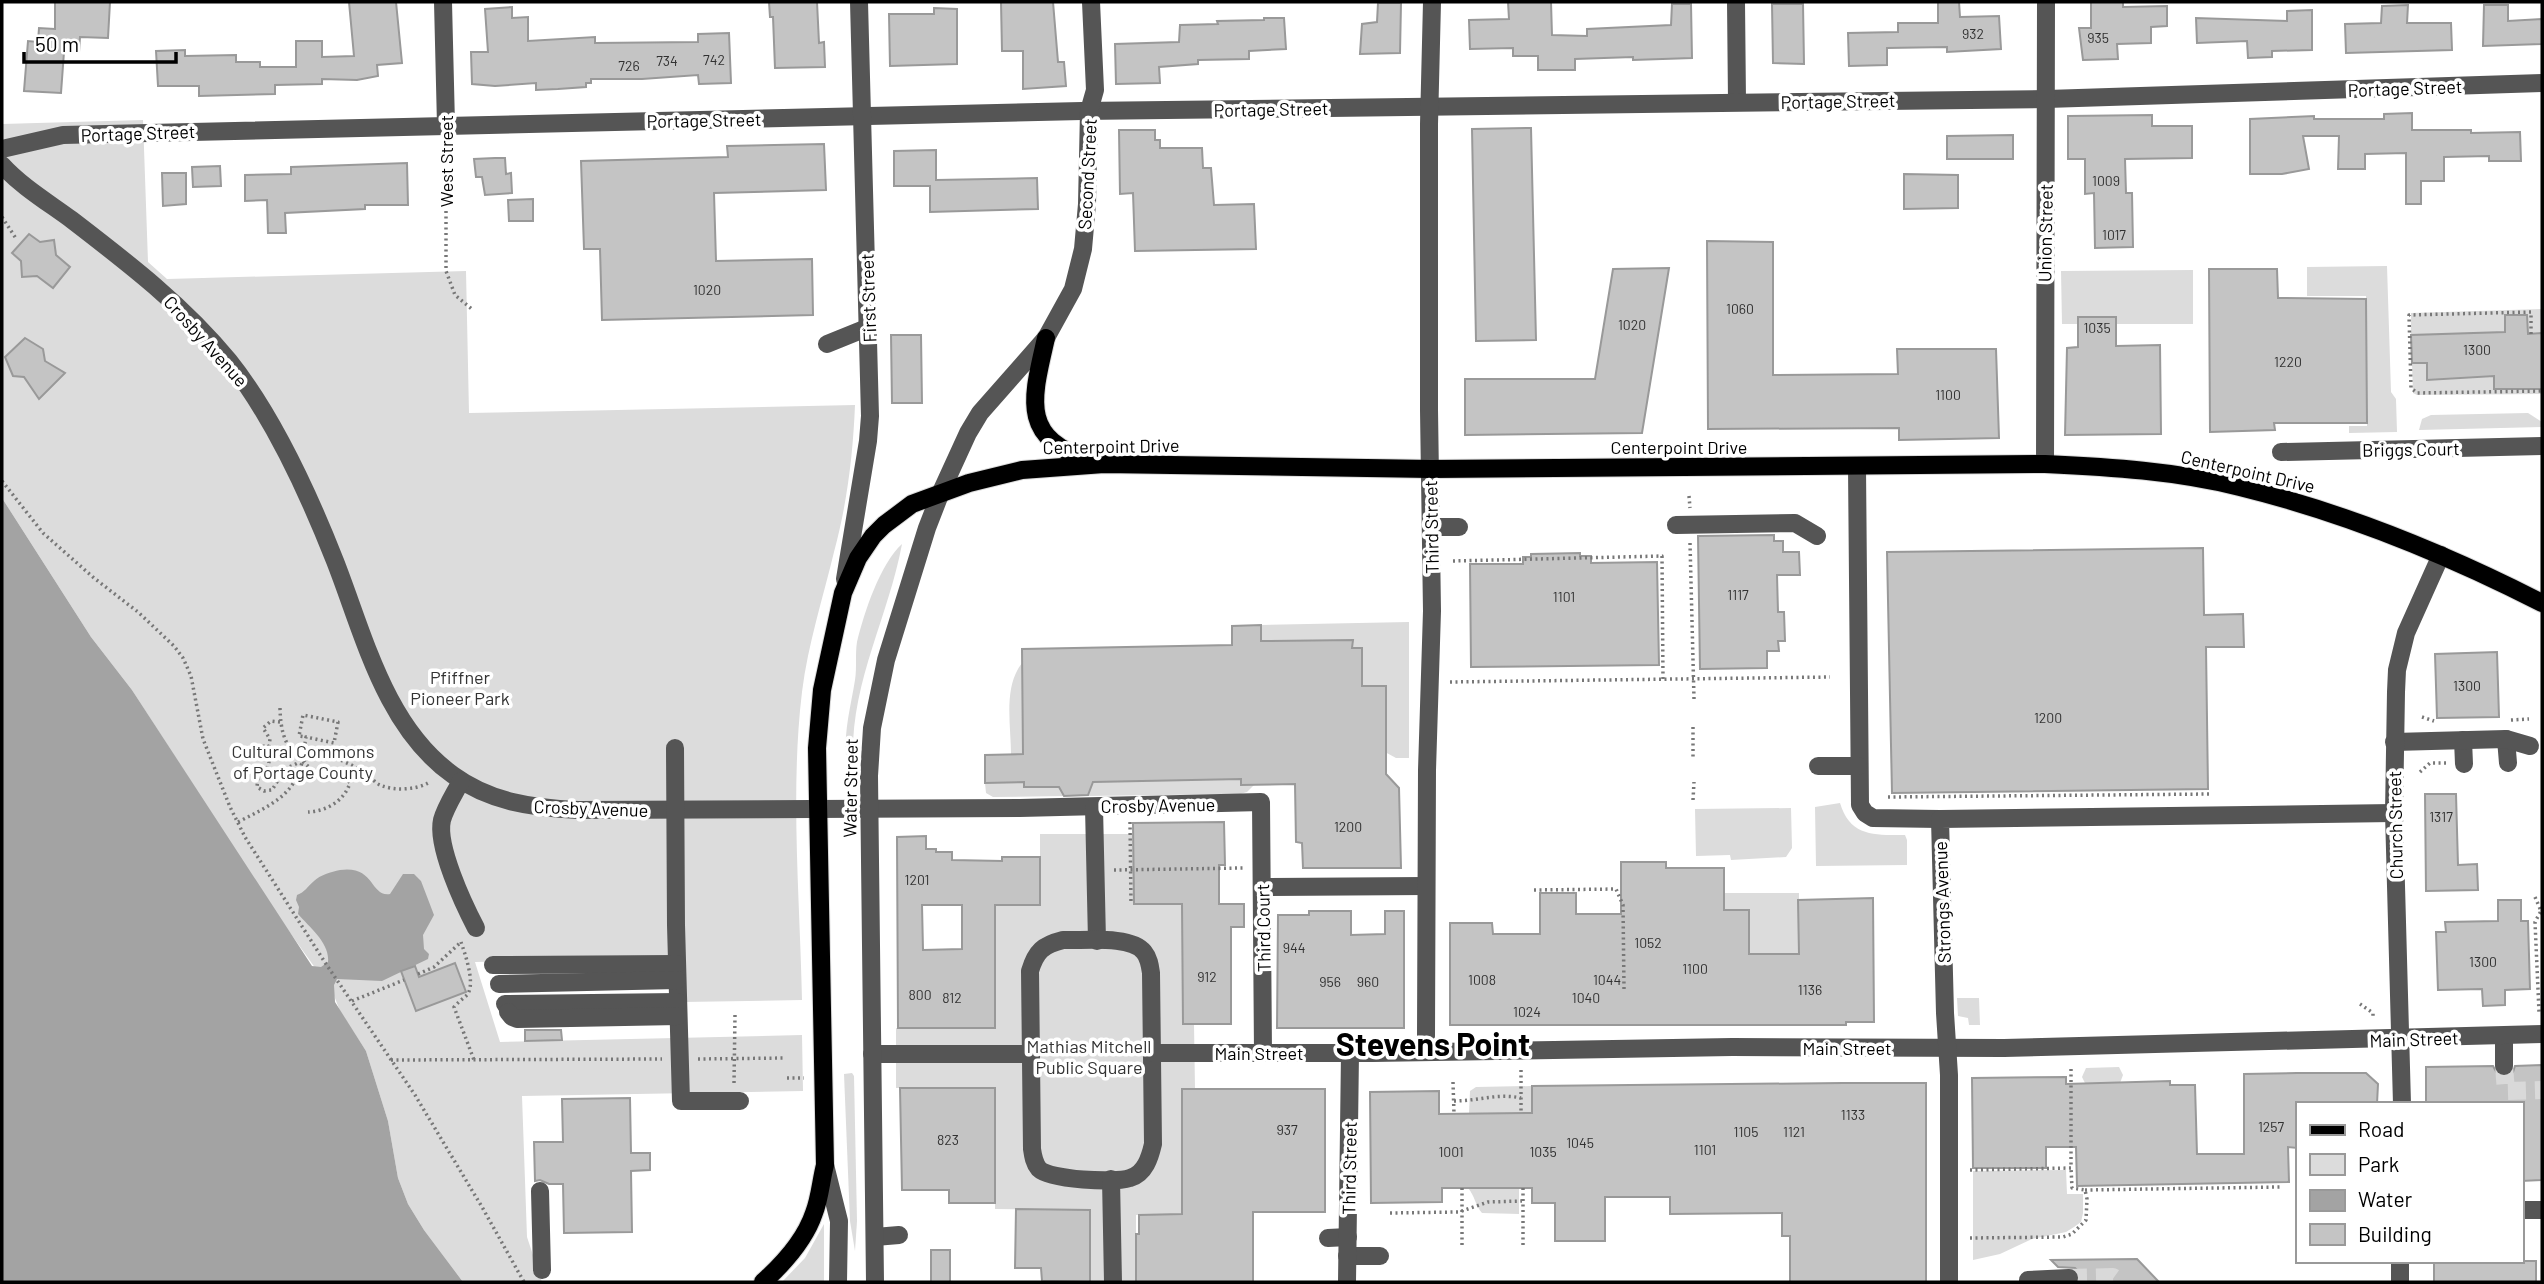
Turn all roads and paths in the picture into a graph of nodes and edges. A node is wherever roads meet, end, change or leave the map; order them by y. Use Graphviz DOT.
graph roads {
  1 [pos="443,2"];
  2 [pos="859,2"];
  3 [pos="1091,2"];
  4 [pos="1432,2"];
  5 [pos="1736,2"];
  6 [pos="2046,2"];
  7 [pos="2542,83"];
  8 [pos="2047,99"];
  9 [pos="1737,102"];
  10 [pos="1430,107"];
  11 [pos="1089,111"];
  12 [pos="861,117"];
  13 [pos="446,125"];
  14 [pos="2,149"];
  15 [pos="2,164"];
  16 [pos="2,217"];
  17 [pos="17,240"];
  18 [pos="473,310"];
  19 [pos="869,327"];
  20 [pos="2531,334"];
  21 [pos="1046,338"];
  22 [pos="827,344"];
  23 [pos="2542,391"];
  24 [pos="2542,446"];
  25 [pos="2281,452"];
  26 [pos="1104,464"];
  27 [pos="2045,464"];
  28 [pos="1857,467"];
  29 [pos="1431,469"];
  30 [pos="2,481"];
  31 [pos="941,492"];
  32 [pos="1432,527"];
  33 [pos="1460,527"];
  34 [pos="1683,529"];
  35 [pos="1817,536"];
  36 [pos="2441,555"];
  37 [pos="1453,561"];
  38 [pos="843,593"];
  39 [pos="2542,603"];
  40 [pos="1830,677"];
  41 [pos="1664,679"];
  42 [pos="1693,679"];
  43 [pos="1450,681"];
  44 [pos="1693,699"];
  45 [pos="280,708"];
  46 [pos="280,722"];
  47 [pos="1693,727"];
  48 [pos="306,737"];
  49 [pos="2506,739"];
  50 [pos="2463,740"];
  51 [pos="2394,742"];
  52 [pos="2530,746"];
  53 [pos="675,748"];
  54 [pos="1693,757"];
  55 [pos="302,762"];
  56 [pos="2508,763"];
  57 [pos="2464,764"];
  58 [pos="1818,766"];
  59 [pos="1858,766"];
  60 [pos="461,781"];
  61 [pos="1694,782"];
  62 [pos="428,783"];
  63 [pos="2210,794"];
  64 [pos="1888,797"];
  65 [pos="1693,800"];
  66 [pos="1261,802"];
  67 [pos="1130,806"];
  68 [pos="1094,807"];
  69 [pos="870,808"];
  70 [pos="818,809"];
  71 [pos="674,810"];
  72 [pos="308,812"];
  73 [pos="2394,813"];
  74 [pos="1940,819"];
  75 [pos="237,822"];
  76 [pos="1262,868"];
  77 [pos="1094,870"];
  78 [pos="1131,870"];
  79 [pos="1426,886"];
  80 [pos="1262,887"];
  81 [pos="1534,890"];
  82 [pos="2535,897"];
  83 [pos="1131,904"];
  84 [pos="476,928"];
  85 [pos="1097,941"];
  86 [pos="461,942"];
  87 [pos="418,974"];
  88 [pos="404,980"];
  89 [pos="500,989"];
  90 [pos="1624,989"];
  91 [pos="678,990"];
  92 [pos="352,1001"];
  93 [pos="2360,1004"];
  94 [pos="2539,1012"];
  95 [pos="734,1015"];
  96 [pos="2373,1021"];
  97 [pos="2542,1034"];
  98 [pos="2504,1036"];
  99 [pos="2400,1040"];
  100 [pos="1948,1048"];
  101 [pos="1520,1051"];
  102 [pos="1152,1052"];
  103 [pos="1424,1052"];
  104 [pos="1264,1053"];
  105 [pos="1350,1053"];
  106 [pos="872,1054"];
  107 [pos="1030,1054"];
  108 [pos="734,1058"];
  109 [pos="786,1058"];
  110 [pos="671,1059"];
  111 [pos="693,1059"];
  112 [pos="391,1060"];
  113 [pos="474,1060"];
  114 [pos="2504,1066"];
  115 [pos="2071,1069"];
  116 [pos="787,1078"];
  117 [pos="804,1078"];
  118 [pos="1454,1082"];
  119 [pos="737,1094"];
  120 [pos="1521,1098"];
  121 [pos="1454,1101"];
  122 [pos="2402,1102"];
  123 [pos="1521,1113"];
  124 [pos="1454,1114"];
  125 [pos="825,1165"];
  126 [pos="2071,1168"];
  127 [pos="1970,1170"];
  128 [pos="1111,1179"];
  129 [pos="2280,1187"];
  130 [pos="1462,1188"];
  131 [pos="1523,1188"];
  132 [pos="540,1191"];
  133 [pos="2085,1191"];
  134 [pos="1522,1201"];
  135 [pos="2523,1210"];
  136 [pos="2542,1210"];
  137 [pos="1462,1211"];
  138 [pos="1390,1213"];
  139 [pos="899,1236"];
  140 [pos="875,1237"];
  141 [pos="1348,1237"];
  142 [pos="1328,1238"];
  143 [pos="1970,1238"];
  144 [pos="1462,1247"];
  145 [pos="1523,1247"];
  146 [pos="1347,1256"];
  147 [pos="1380,1256"];
  148 [pos="2400,1263"];
  149 [pos="542,1270"];
  150 [pos="2069,1278"];
  151 [pos="2028,1280"];
  152 [pos="524,1282"];
  153 [pos="763,1282"];
  154 [pos="838,1282"];
  155 [pos="876,1282"];
  156 [pos="1113,1282"];
  157 [pos="1347,1282"];
  158 [pos="1949,1282"];
  159 [pos="2400,1282"];
  1 -- 13 [label="street, West Street"];
  2 -- 12 [label="street, First Street"];
  3 -- 11 [label="street, Second Street"];
  4 -- 10 [label="street, Third Street"];
  5 -- 9 [label="street"];
  6 -- 8 [label="street, Union Street"];
  7 -- 8 [label="street, Portage Street"];
  8 -- 9 [label="street, Portage Street"];
  8 -- 27 [label="street, Union Street"];
  9 -- 10 [label="street, Portage Street"];
  10 -- 11 [label="street, Portage Street"];
  10 -- 29 [label="street, Third Street"];
  11 -- 12 [label="street, Portage Street"];
  11 -- 21 [label="street, Second Street"];
  12 -- 13 [label="street, Portage Street"];
  12 -- 19 [label="street, First Street"];
  13 -- 14 [label="street, Portage Street"];
  13 -- 18 [label="path, West Street"];
  15 -- 60 [label="street, Crosby Avenue"];
  16 -- 17 [label="path"];
  19 -- 22 [label="street"];
  19 -- 38 [label="street, First Street"];
  20 -- 23 [label="path"];
  21 -- 26 [label="main road"];
  21 -- 31 [label="street, Water Street"];
  24 -- 25 [label="street, Briggs Court"];
  26 -- 29 [label="main road, Centerpoint Drive"];
  26 -- 31 [label="main road, Centerpoint Drive"];
  27 -- 28 [label="main road, Centerpoint Drive"];
  27 -- 36 [label="main road, Centerpoint Drive"];
  28 -- 29 [label="main road, Centerpoint Drive"];
  28 -- 59 [label="street"];
  29 -- 32 [label="street, Third Street"];
  30 -- 75 [label="path"];
  31 -- 38 [label="main road, Centerpoint Drive"];
  31 -- 69 [label="street, Water Street"];
  32 -- 33 [label="street"];
  32 -- 79 [label="street, Third Street"];
  34 -- 35 [label="street"];
  34 -- 42 [label="path"];
  36 -- 39 [label="main road, Centerpoint Drive"];
  36 -- 51 [label="street, Church Street"];
  37 -- 41 [label="path"];
  38 -- 70 [label="main road, Water Street"];
  40 -- 42 [label="path"];
  41 -- 42 [label="path"];
  41 -- 43 [label="path"];
  42 -- 44 [label="path"];
  45 -- 46 [label="path"];
  46 -- 55 [label="path"];
  46 -- 55 [label="path"];
  47 -- 54 [label="path"];
  48 -- 48 [label="path"];
  48 -- 55 [label="path"];
  49 -- 50 [label="street"];
  49 -- 52 [label="street"];
  49 -- 56 [label="street"];
  50 -- 51 [label="street"];
  50 -- 57 [label="street"];
  51 -- 73 [label="street, Church Street"];
  53 -- 71 [label="street"];
  55 -- 62 [label="path"];
  55 -- 72 [label="path"];
  55 -- 75 [label="path"];
  58 -- 59 [label="street"];
  59 -- 74 [label="street"];
  60 -- 71 [label="street, Crosby Avenue"];
  60 -- 84 [label="street"];
  61 -- 65 [label="path"];
  63 -- 64 [label="path"];
  66 -- 67 [label="street, Crosby Avenue"];
  66 -- 76 [label="street, Third Court"];
  67 -- 68 [label="street, Crosby Avenue"];
  67 -- 78 [label="path"];
  68 -- 69 [label="street, Crosby Avenue"];
  68 -- 77 [label="street"];
  69 -- 70 [label="street, Crosby Avenue"];
  69 -- 106 [label="street, Water Street"];
  70 -- 71 [label="street, Crosby Avenue"];
  70 -- 125 [label="main road, Water Street"];
  71 -- 91 [label="street"];
  73 -- 74 [label="street, Strongs Avenue"];
  73 -- 99 [label="street, Church Street"];
  74 -- 100 [label="street, Strongs Avenue"];
  75 -- 92 [label="path"];
  76 -- 78 [label="path"];
  76 -- 80 [label="street, Third Court"];
  77 -- 78 [label="path"];
  77 -- 85 [label="street"];
  78 -- 83 [label="path"];
  79 -- 80 [label="street"];
  79 -- 103 [label="street, Third Street"];
  80 -- 104 [label="street, Third Court"];
  81 -- 90 [label="path"];
  82 -- 94 [label="path"];
  84 -- 86 [label="path"];
  85 -- 102 [label="street"];
  85 -- 107 [label="street"];
  86 -- 87 [label="path"];
  86 -- 113 [label="path"];
  88 -- 92 [label="path"];
  89 -- 91 [label="street"];
  89 -- 91 [label="street"];
  89 -- 91 [label="street"];
  91 -- 119 [label="street"];
  92 -- 112 [label="path"];
  93 -- 96 [label="path"];
  95 -- 108 [label="path"];
  97 -- 98 [label="street, Main Street"];
  98 -- 99 [label="street, Main Street"];
  98 -- 114 [label="street"];
  99 -- 100 [label="street, Main Street"];
  99 -- 122 [label="street, Church Street"];
  100 -- 101 [label="street, Main Street"];
  100 -- 158 [label="street, Strongs Avenue"];
  101 -- 103 [label="street, Main Street"];
  101 -- 120 [label="path"];
  102 -- 104 [label="street, Main Street"];
  102 -- 128 [label="street"];
  103 -- 105 [label="street, Main Street"];
  104 -- 105 [label="street, Main Street"];
  105 -- 141 [label="street, Third Street"];
  106 -- 107 [label="street"];
  106 -- 140 [label="street, Water Street"];
  107 -- 128 [label="street"];
  108 -- 109 [label="path"];
  108 -- 111 [label="path"];
  108 -- 119 [label="path"];
  110 -- 113 [label="path"];
  112 -- 113 [label="path"];
  112 -- 152 [label="path"];
  115 -- 126 [label="path"];
  116 -- 117 [label="path"];
  118 -- 121 [label="path"];
  120 -- 121 [label="path"];
  120 -- 123 [label="path"];
  121 -- 124 [label="path"];
  125 -- 153 [label="main road"];
  125 -- 154 [label="street, Water Street"];
  126 -- 127 [label="path"];
  126 -- 133 [label="path"];
  128 -- 156 [label="street"];
  129 -- 133 [label="path"];
  130 -- 137 [label="path"];
  131 -- 134 [label="path"];
  132 -- 149 [label="street"];
  133 -- 143 [label="path"];
  134 -- 137 [label="path"];
  134 -- 145 [label="path"];
  135 -- 136 [label="street"];
  137 -- 138 [label="path"];
  137 -- 144 [label="path"];
  139 -- 140 [label="street"];
  140 -- 155 [label="street, Water Street"];
  141 -- 142 [label="street"];
  141 -- 146 [label="street, Third Street"];
  146 -- 147 [label="street"];
  146 -- 157 [label="street, Third Street"];
  148 -- 159 [label="street"];
  150 -- 151 [label="street"];
}
